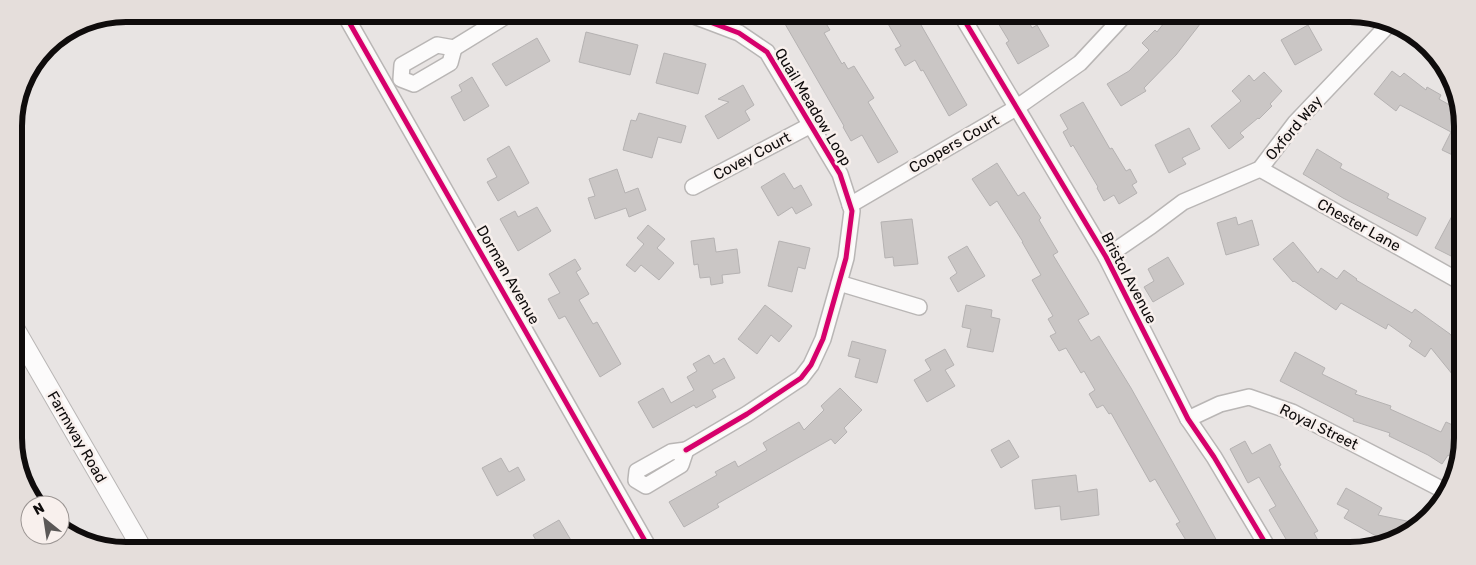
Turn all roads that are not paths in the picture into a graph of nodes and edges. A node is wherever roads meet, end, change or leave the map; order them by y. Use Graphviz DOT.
graph roads {
  1 [pos="966,22"];
  2 [pos="1117,22"];
  3 [pos="350,23"];
  4 [pos="495,23"];
  5 [pos="711,23"];
  6 [pos="1385,29"];
  7 [pos="454,48"];
  8 [pos="401,79"];
  9 [pos="388,88"];
  10 [pos="1016,108"];
  11 [pos="811,125"];
  12 [pos="1260,169"];
  13 [pos="693,187"];
  14 [pos="850,205"];
  15 [pos="1106,257"];
  16 [pos="1454,278"];
  17 [pos="839,283"];
  18 [pos="919,307"];
  19 [pos="22,341"];
  20 [pos="1188,419"];
  21 [pos="1441,489"];
  22 [pos="616,490"];
  23 [pos="138,542"];
  24 [pos="646,542"];
  25 [pos="1265,542"];
  1 -- 10 [label="street, Bristol Avenue"];
  2 -- 10 [label="street, Coopers Court"];
  3 -- 9 [label="street, Dorman Avenue"];
  4 -- 7 [label="street"];
  5 -- 11 [label="street, Quail Meadow Loop"];
  6 -- 12 [label="street, Oxford Way"];
  7 -- 8 [label="street"];
  7 -- 8 [label="street"];
  8 -- 9 [label="street"];
  9 -- 22 [label="street, Dorman Avenue"];
  10 -- 14 [label="street, Coopers Court"];
  10 -- 15 [label="street, Bristol Avenue"];
  11 -- 13 [label="street, Covey Court"];
  11 -- 14 [label="street, Quail Meadow Loop"];
  12 -- 15 [label="street, Oxford Way"];
  12 -- 16 [label="street, Chester Lane"];
  14 -- 17 [label="street, Quail Meadow Loop"];
  15 -- 20 [label="street, Bristol Avenue"];
  17 -- 18 [label="street"];
  17 -- 22 [label="street, Quail Meadow Loop"];
  19 -- 23 [label="main road, Farmway Road"];
  20 -- 21 [label="street, Royal Street"];
  20 -- 25 [label="street, Bristol Avenue"];
  22 -- 24 [label="street, Dorman Avenue"];
}
